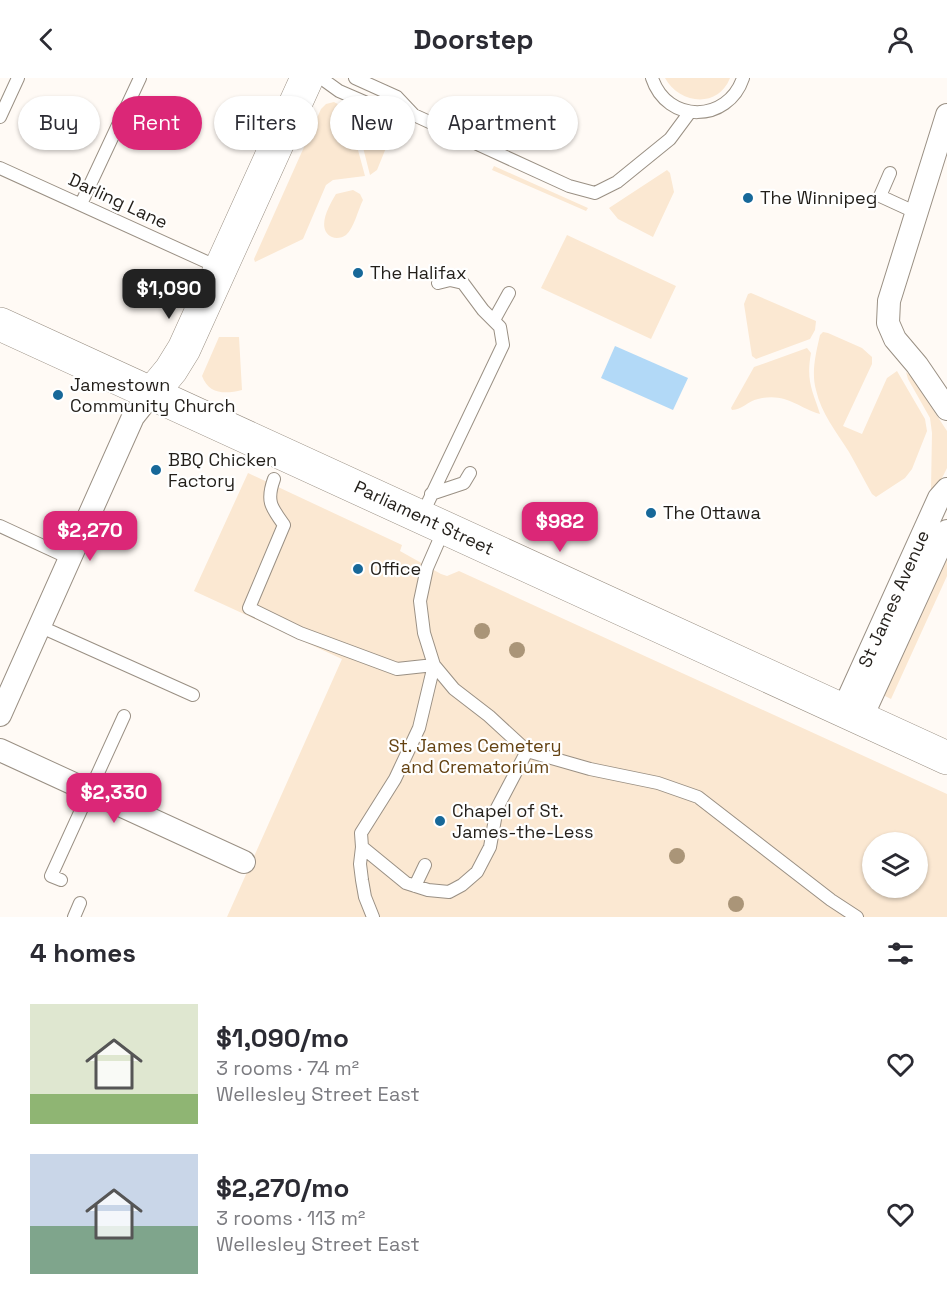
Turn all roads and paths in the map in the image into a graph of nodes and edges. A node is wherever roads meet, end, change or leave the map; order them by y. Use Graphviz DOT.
graph roads {
  1 [pos="18,78"];
  2 [pos="140,78"];
  3 [pos="307,78"];
  4 [pos="321,78"];
  5 [pos="355,78"];
  6 [pos="652,78"];
  7 [pos="743,78"];
  8 [pos="351,96"];
  9 [pos="396,96"];
  10 [pos="690,112"];
  11 [pos="415,115"];
  12 [pos="947,115"];
  13 [pos="0,117"];
  14 [pos="0,168"];
  15 [pos="890,173"];
  16 [pos="81,204"];
  17 [pos="917,213"];
  18 [pos="221,268"];
  19 [pos="438,283"];
  20 [pos="509,293"];
  21 [pos="494,320"];
  22 [pos="0,324"];
  23 [pos="152,393"];
  24 [pos="947,409"];
  25 [pos="470,473"];
  26 [pos="274,479"];
  27 [pos="947,489"];
  28 [pos="432,513"];
  29 [pos="0,526"];
  30 [pos="947,531"];
  31 [pos="69,558"];
  32 [pos="39,626"];
  33 [pos="434,665"];
  34 [pos="193,695"];
  35 [pos="0,715"];
  36 [pos="852,715"];
  37 [pos="124,717"];
  38 [pos="0,750"];
  39 [pos="526,751"];
  40 [pos="947,758"];
  41 [pos="90,790"];
  42 [pos="362,847"];
  43 [pos="244,862"];
  44 [pos="425,865"];
  45 [pos="61,880"];
  46 [pos="415,886"];
  47 [pos="80,903"];
  48 [pos="74,917"];
  49 [pos="373,917"];
  50 [pos="857,917"];
  1 -- 13 [label="lane"];
  2 -- 16 [label="lane"];
  3 -- 18 [label="main road"];
  4 -- 8 [label="lane"];
  5 -- 9 [label="lane"];
  6 -- 10 [label="lane"];
  7 -- 10 [label="lane"];
  10 -- 11 [label="lane"];
  12 -- 17 [label="street"];
  14 -- 16 [label="lane, Darling Lane"];
  15 -- 17 [label="lane"];
  16 -- 18 [label="lane, Darling Lane"];
  17 -- 24 [label="street"];
  18 -- 23 [label="main road"];
  19 -- 21 [label="lane"];
  20 -- 21 [label="lane"];
  21 -- 28 [label="lane"];
  22 -- 23 [label="main road, Parliament Street"];
  23 -- 28 [label="main road, Parliament Street"];
  23 -- 31 [label="street"];
  25 -- 28 [label="lane"];
  26 -- 33 [label="lane"];
  27 -- 36 [label="street, St James Avenue"];
  28 -- 33 [label="lane"];
  28 -- 36 [label="main road, Parliament Street"];
  29 -- 31 [label="lane"];
  30 -- 36 [label="street, St James Avenue"];
  31 -- 32 [label="street"];
  32 -- 34 [label="lane"];
  32 -- 35 [label="street"];
  33 -- 39 [label="lane"];
  33 -- 42 [label="lane"];
  36 -- 40 [label="main road, Parliament Street"];
  37 -- 41 [label="lane"];
  38 -- 41 [label="street"];
  39 -- 46 [label="lane"];
  39 -- 50 [label="lane"];
  41 -- 43 [label="street"];
  41 -- 45 [label="lane"];
  42 -- 46 [label="lane"];
  42 -- 49 [label="lane"];
  44 -- 46 [label="lane"];
  47 -- 48 [label="lane"];
}
